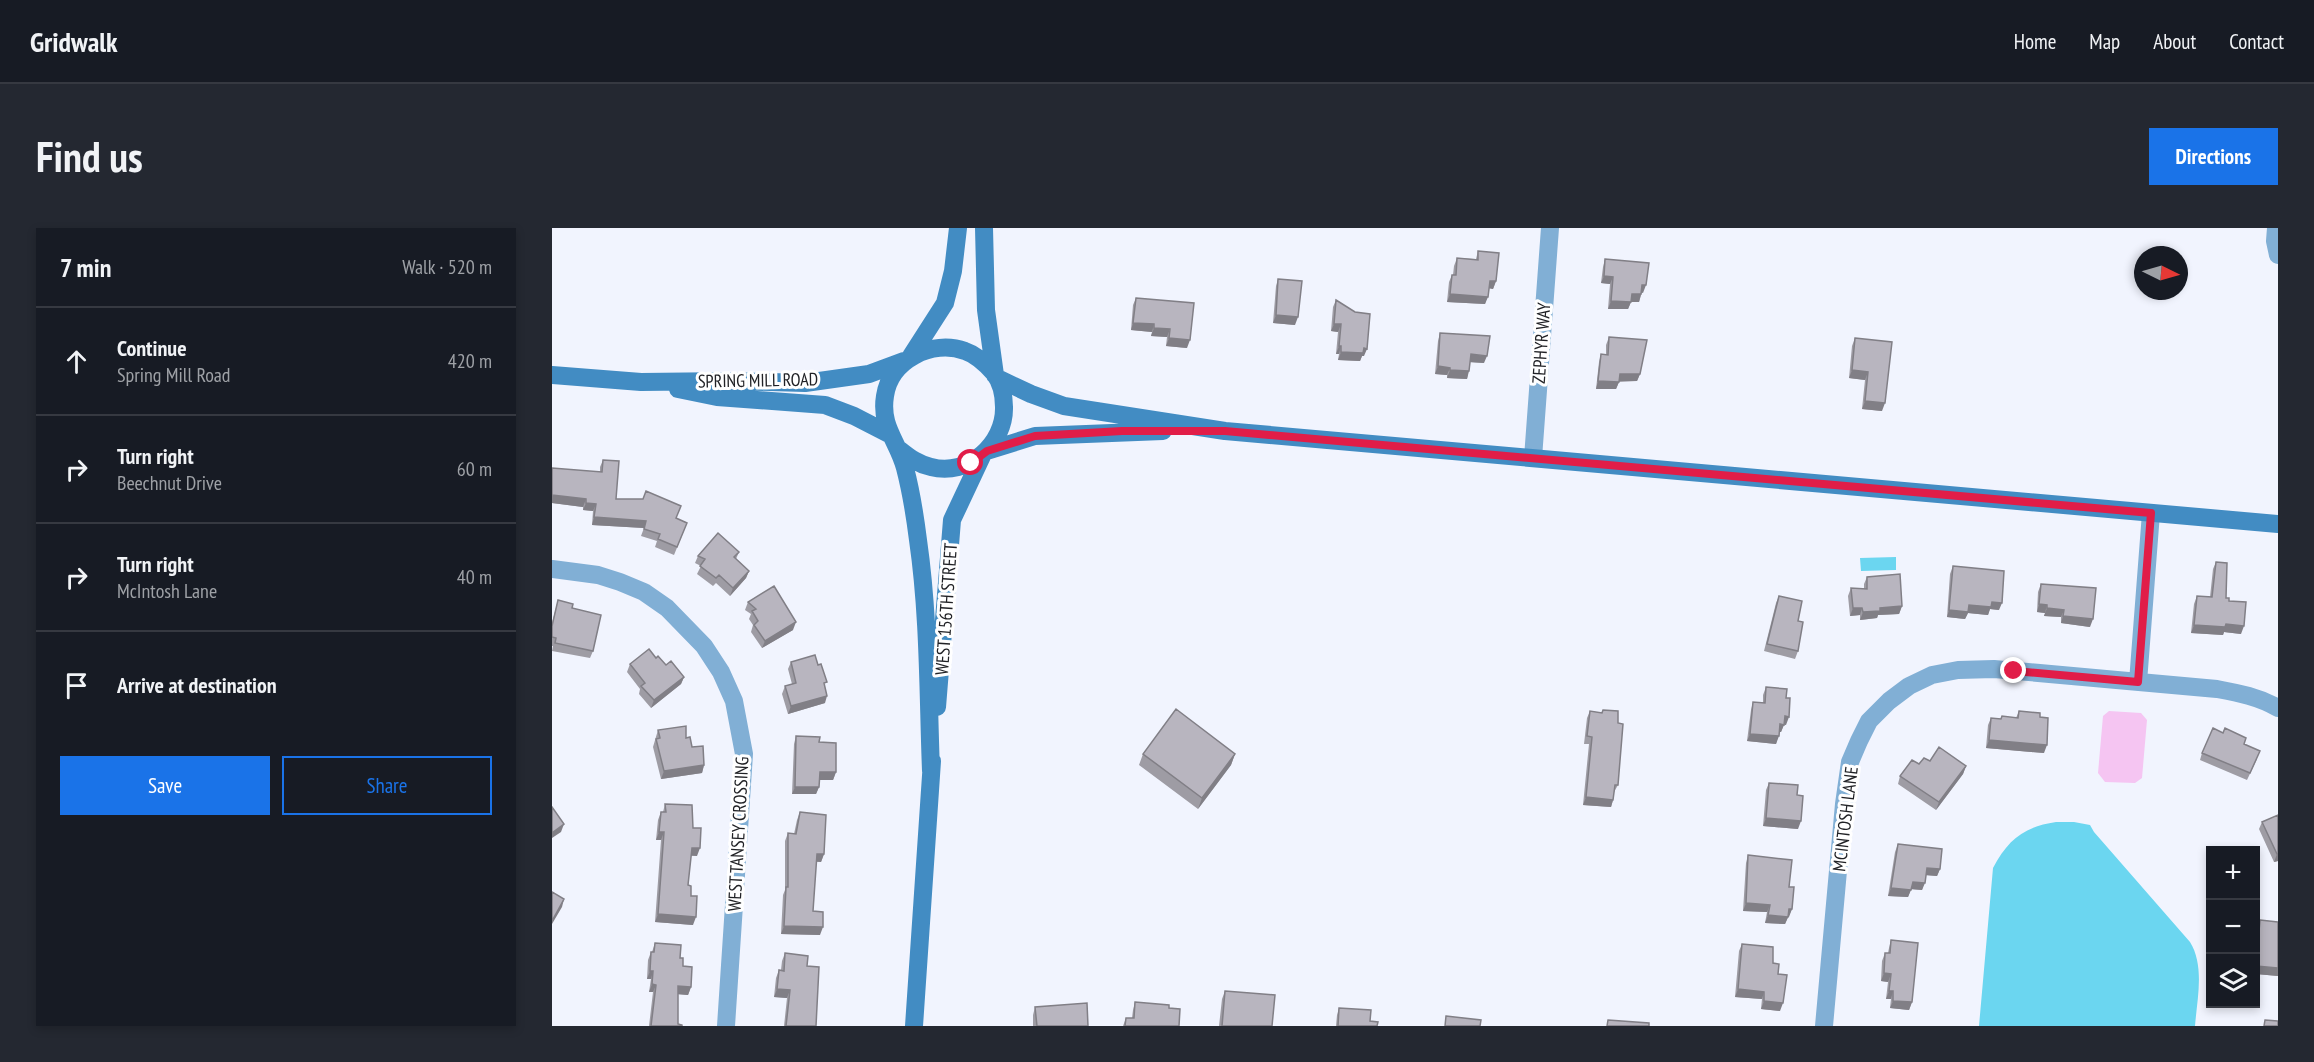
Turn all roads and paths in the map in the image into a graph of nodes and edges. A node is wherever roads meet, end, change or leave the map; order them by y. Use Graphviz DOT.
graph roads {
  1 [pos="958,228"];
  2 [pos="984,228"];
  3 [pos="1550,228"];
  4 [pos="2276,228"];
  5 [pos="2278,255"];
  6 [pos="909,358"];
  7 [pos="552,375"];
  8 [pos="996,377"];
  9 [pos="641,382"];
  10 [pos="1225,431"];
  11 [pos="889,434"];
  12 [pos="900,450"];
  13 [pos="986,452"];
  14 [pos="1533,458"];
  15 [pos="2151,513"];
  16 [pos="2278,524"];
  17 [pos="552,569"];
  18 [pos="2138,682"];
  19 [pos="2278,708"];
  20 [pos="931,771"];
  21 [pos="726,1026"];
  22 [pos="914,1026"];
  23 [pos="1824,1026"];
  1 -- 6 [label="street"];
  2 -- 8 [label="street"];
  3 -- 14 [label="street, ZEPHYR WAY"];
  4 -- 5 [label="street"];
  6 -- 8 [label="street"];
  6 -- 9 [label="street, SPRING MILL ROAD"];
  6 -- 11 [label="street"];
  7 -- 9 [label="street, SPRING MILL ROAD"];
  8 -- 10 [label="street"];
  8 -- 13 [label="street"];
  9 -- 11 [label="street, SPRING MILL ROAD"];
  10 -- 13 [label="street"];
  10 -- 14 [label="street"];
  11 -- 12 [label="street"];
  12 -- 13 [label="street"];
  12 -- 20 [label="street, WEST 156TH STREET"];
  13 -- 20 [label="street, WEST 156TH STREET"];
  14 -- 15 [label="street"];
  15 -- 16 [label="street"];
  15 -- 18 [label="street"];
  17 -- 21 [label="street, WEST TANSEY CROSSING"];
  18 -- 19 [label="street, MCINTOSH LANE"];
  18 -- 23 [label="street, MCINTOSH LANE"];
  20 -- 22 [label="street, WEST 156TH STREET"];
}
